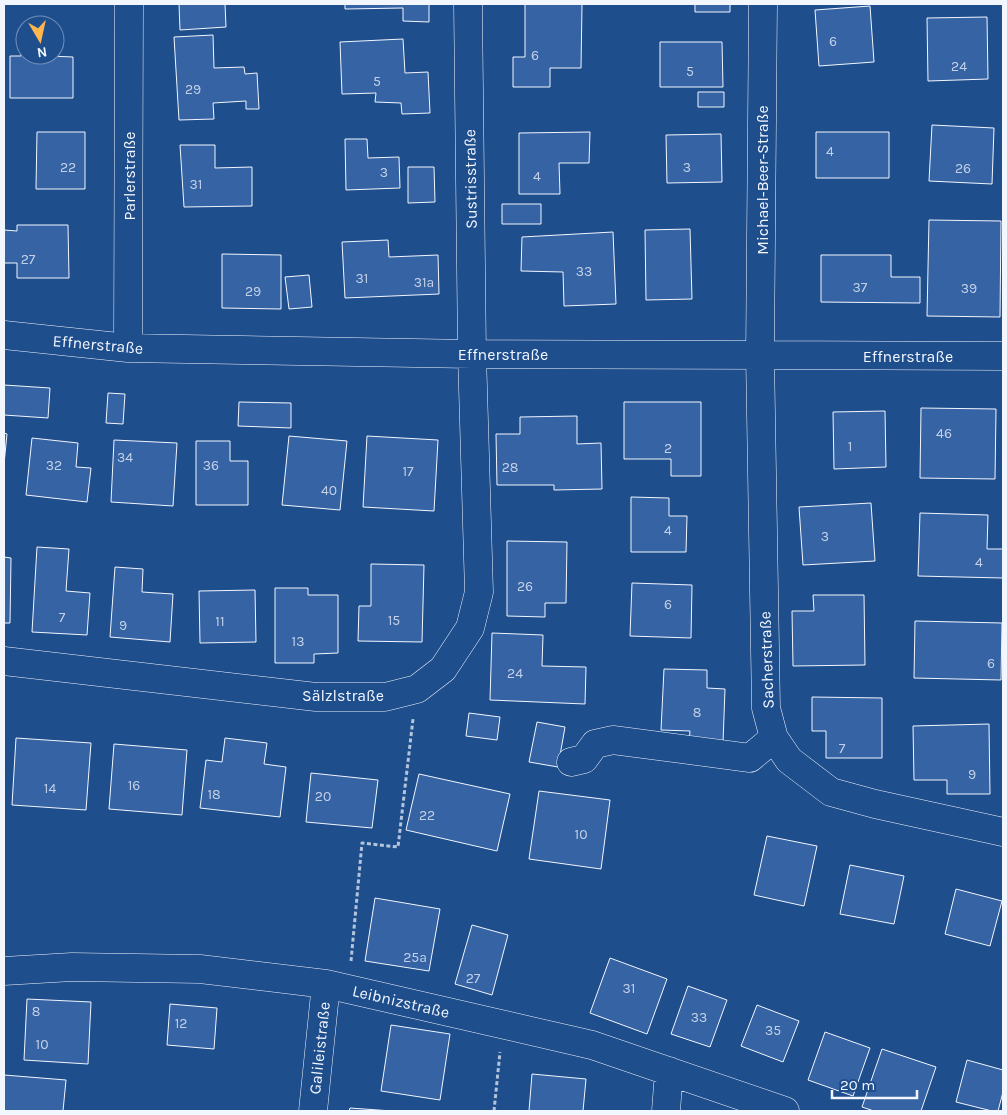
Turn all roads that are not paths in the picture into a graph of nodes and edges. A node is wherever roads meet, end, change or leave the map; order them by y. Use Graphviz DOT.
graph roads {
  1 [pos="129,4"];
  2 [pos="468,4"];
  3 [pos="763,4"];
  4 [pos="4,335"];
  5 [pos="128,348"];
  6 [pos="472,354"];
  7 [pos="760,355"];
  8 [pos="1003,356"];
  9 [pos="4,661"];
  10 [pos="774,738"];
  11 [pos="571,762"];
  12 [pos="1003,832"];
  13 [pos="4,971"];
  14 [pos="337,986"];
  15 [pos="669,1071"];
  16 [pos="313,1111"];
  17 [pos="666,1111"];
  18 [pos="785,1111"];
  1 -- 5 [label="street, Parlerstraße"];
  2 -- 6 [label="street, Sustrisstraße"];
  3 -- 7 [label="street, Michael-Beer-Straße"];
  4 -- 5 [label="street, Effnerstraße"];
  5 -- 6 [label="street, Effnerstraße"];
  6 -- 7 [label="street, Effnerstraße"];
  6 -- 9 [label="street, Sälzlstraße"];
  7 -- 8 [label="street, Effnerstraße"];
  7 -- 10 [label="street, Sacherstraße"];
  10 -- 11 [label="street"];
  10 -- 12 [label="street, Sacherstraße"];
  13 -- 14 [label="street, Leibnizstraße"];
  14 -- 15 [label="street, Leibnizstraße"];
  14 -- 16 [label="street, Galileistraße"];
  15 -- 17 [label="street"];
  15 -- 18 [label="street, Leibnizstraße"];
}
